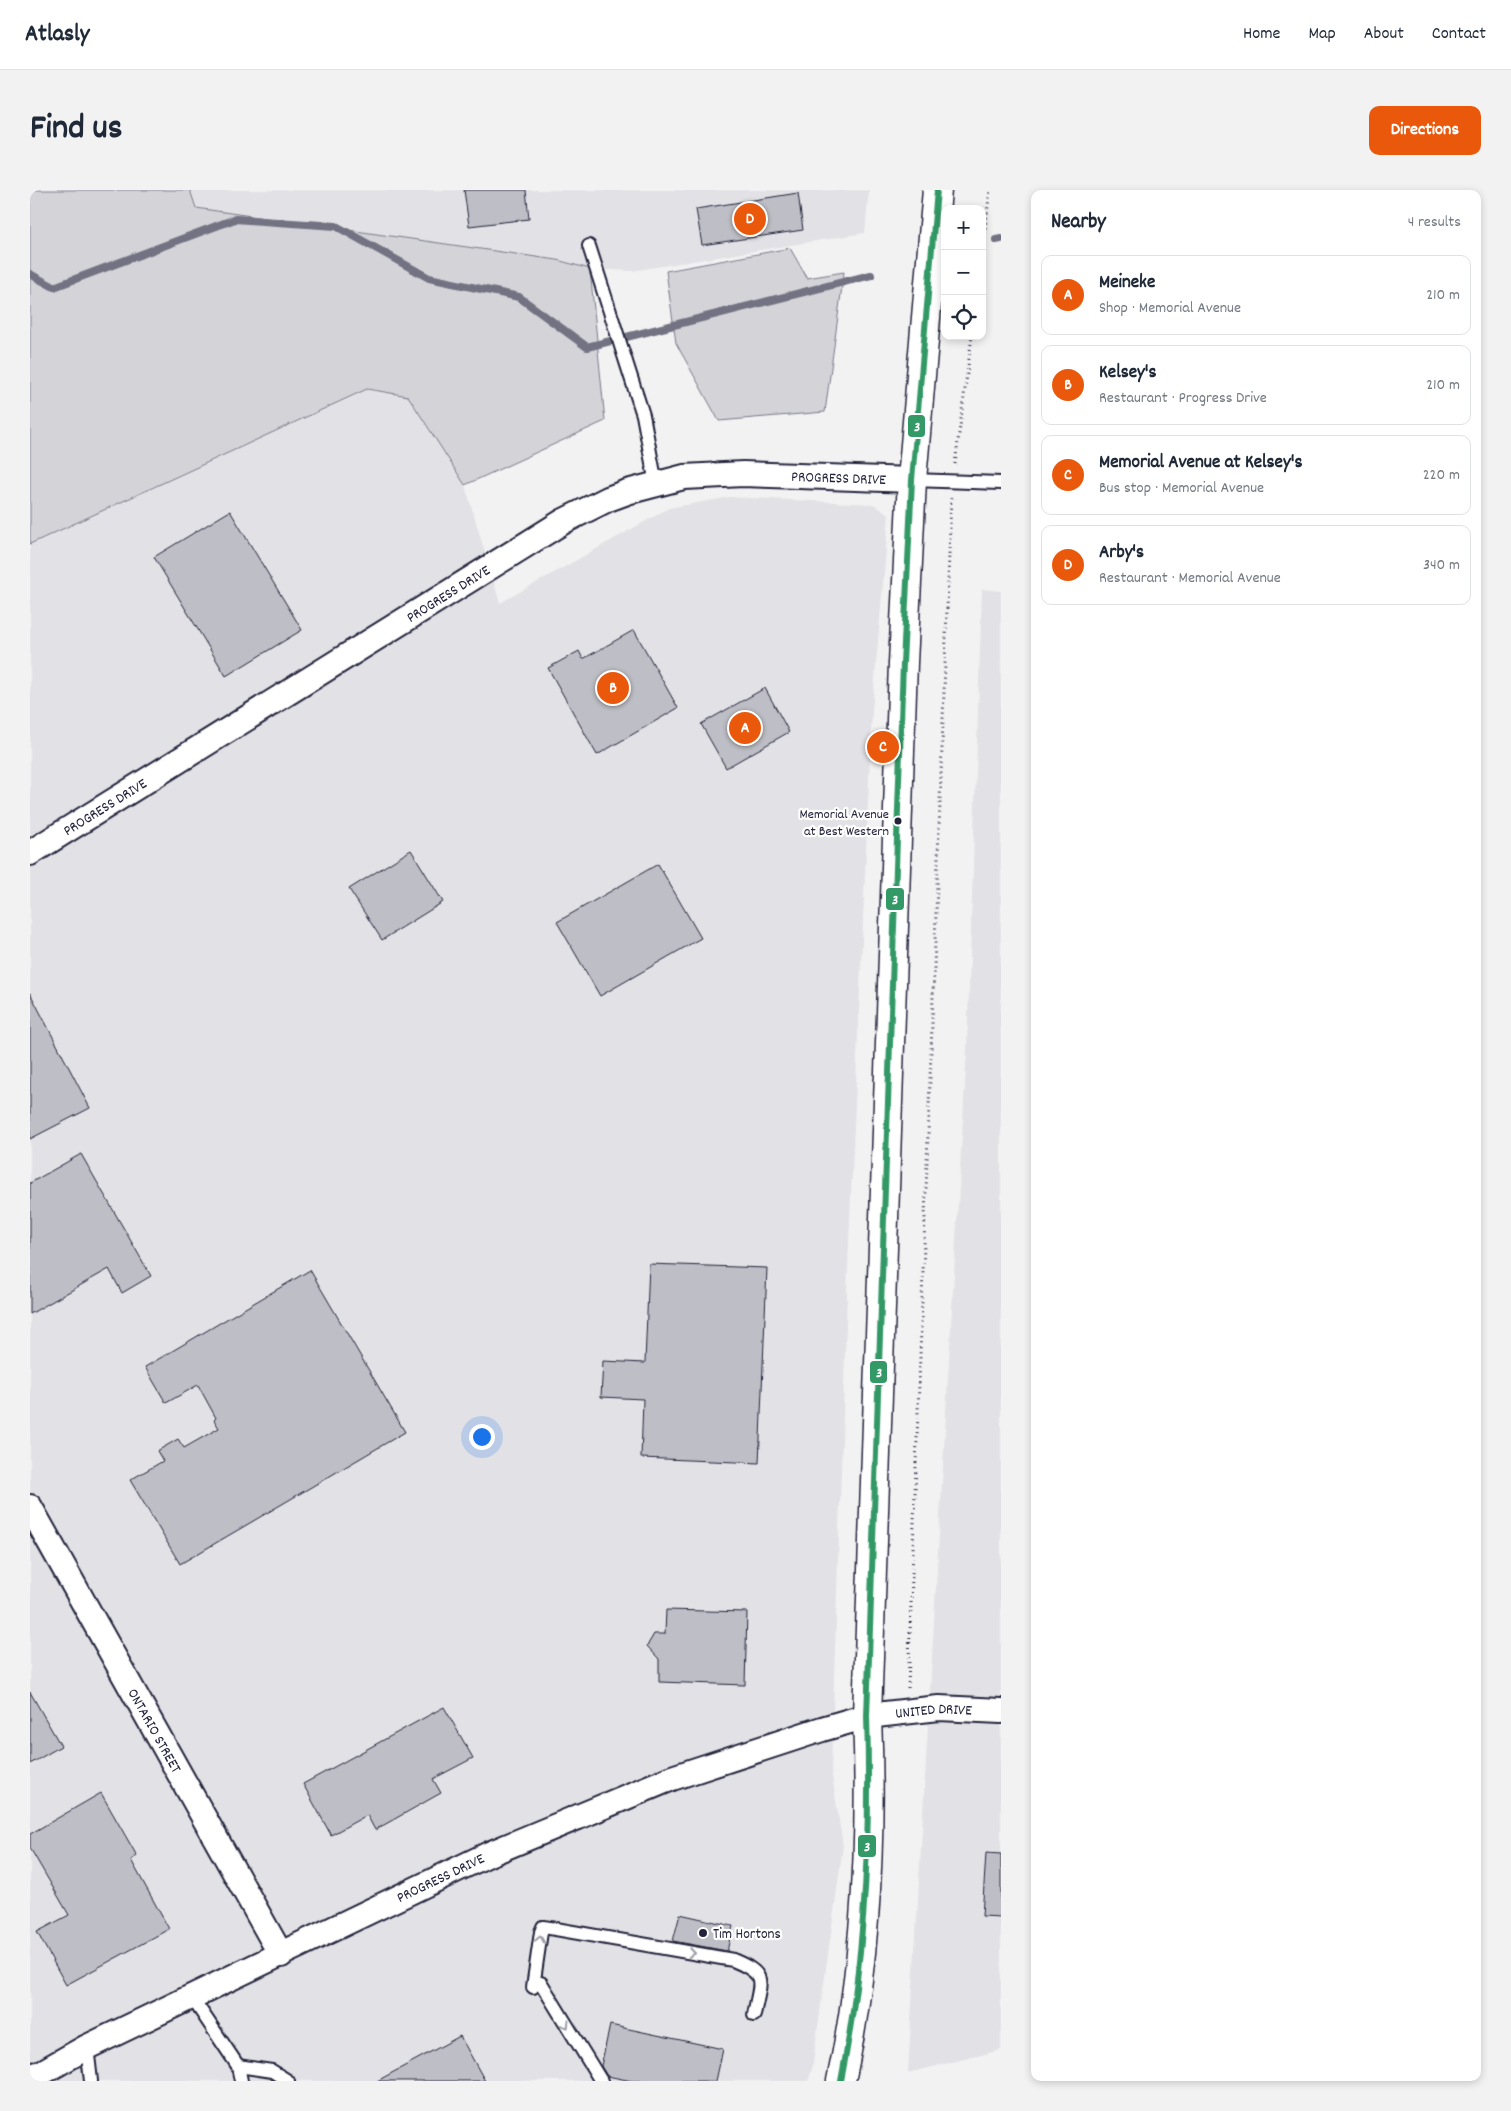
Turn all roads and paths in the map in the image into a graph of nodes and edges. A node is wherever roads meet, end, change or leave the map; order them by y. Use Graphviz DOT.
graph roads {
  1 [pos="937,190"];
  2 [pos="990,190"];
  3 [pos="589,246"];
  4 [pos="982,250"];
  5 [pos="971,340"];
  6 [pos="912,480"];
  7 [pos="952,481"];
  8 [pos="1001,483"];
  9 [pos="656,484"];
  10 [pos="30,853"];
  11 [pos="30,1508"];
  12 [pos="908,1698"];
  13 [pos="1001,1711"];
  14 [pos="867,1716"];
  15 [pos="281,1955"];
  16 [pos="191,1996"];
  17 [pos="754,2015"];
  18 [pos="87,2047"];
  19 [pos="238,2066"];
  20 [pos="38,2077"];
  21 [pos="91,2081"];
  22 [pos="241,2081"];
  23 [pos="288,2081"];
  24 [pos="601,2081"];
  25 [pos="841,2081"];
  1 -- 6 [label="main road"];
  2 -- 4 [label="path"];
  3 -- 9 [label="lane"];
  5 -- 7 [label="path"];
  6 -- 7 [label="lane"];
  6 -- 9 [label="street, PROGRESS DRIVE"];
  6 -- 14 [label="main road"];
  7 -- 8 [label="lane"];
  7 -- 12 [label="path"];
  9 -- 10 [label="street, PROGRESS DRIVE"];
  11 -- 15 [label="street, ONTARIO STREET"];
  13 -- 14 [label="street, UNITED DRIVE"];
  14 -- 15 [label="street, PROGRESS DRIVE"];
  14 -- 25 [label="main road"];
  15 -- 16 [label="street, PROGRESS DRIVE"];
  16 -- 18 [label="street, PROGRESS DRIVE"];
  16 -- 19 [label="lane"];
  17 -- 24 [label="lane"];
  18 -- 20 [label="street, PROGRESS DRIVE"];
  18 -- 21 [label="lane"];
  19 -- 22 [label="lane"];
  19 -- 23 [label="lane"];
}
